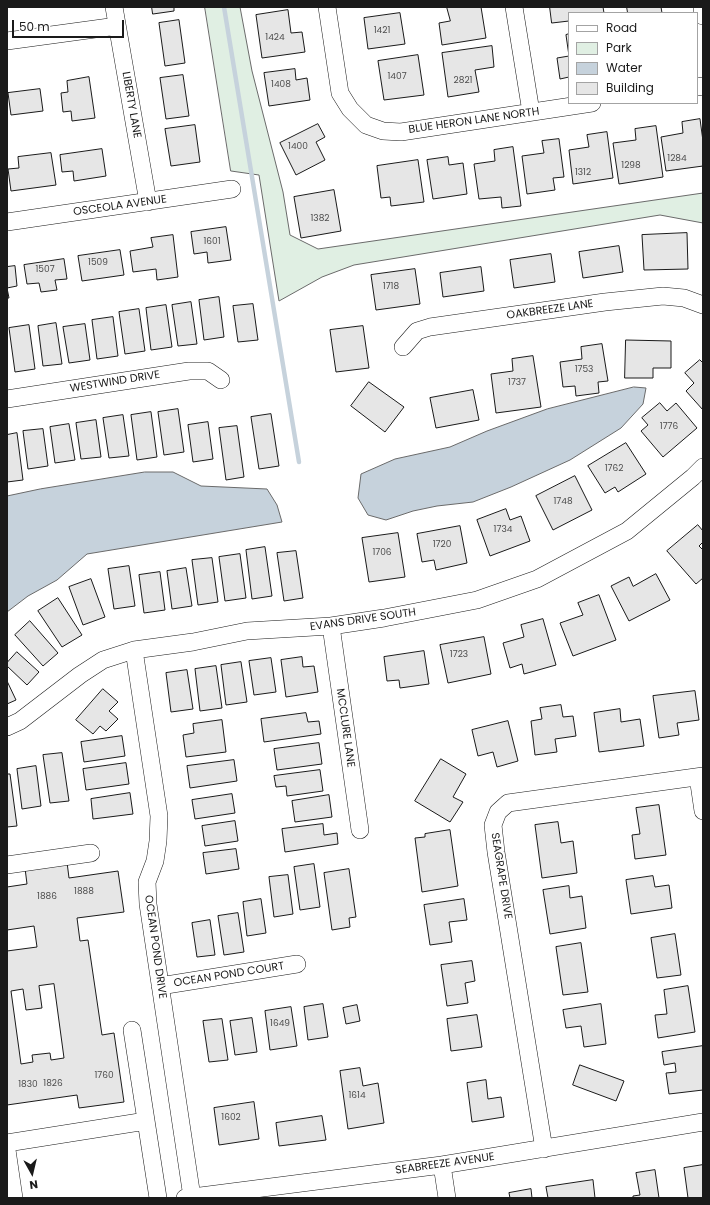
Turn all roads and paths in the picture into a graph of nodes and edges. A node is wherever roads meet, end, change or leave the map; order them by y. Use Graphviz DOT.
graph roads {
  1 [pos="114,7"];
  2 [pos="327,7"];
  3 [pos="514,7"];
  4 [pos="702,7"];
  5 [pos="703,16"];
  6 [pos="117,26"];
  7 [pos="7,41"];
  8 [pos="585,104"];
  9 [pos="531,112"];
  10 [pos="232,189"];
  11 [pos="148,202"];
  12 [pos="7,222"];
  13 [pos="703,305"];
  14 [pos="403,347"];
  15 [pos="221,380"];
  16 [pos="7,399"];
  17 [pos="700,476"];
  18 [pos="331,626"];
  19 [pos="134,650"];
  20 [pos="7,727"];
  21 [pos="700,776"];
  22 [pos="703,811"];
  23 [pos="360,830"];
  24 [pos="91,853"];
  25 [pos="7,865"];
  26 [pos="297,964"];
  27 [pos="160,986"];
  28 [pos="132,1030"];
  29 [pos="146,1121"];
  30 [pos="703,1122"];
  31 [pos="7,1143"];
  32 [pos="544,1149"];
  33 [pos="7,1150"];
  34 [pos="442,1165"];
  35 [pos="189,1197"];
  36 [pos="14,1198"];
  37 [pos="158,1198"];
  38 [pos="447,1198"];
  1 -- 6 [label="street, LIBERTY LANE"];
  2 -- 9 [label="street, BLUE HERON LANE NORTH"];
  3 -- 9 [label="street"];
  4 -- 5 [label="street"];
  6 -- 7 [label="street"];
  6 -- 11 [label="street, LIBERTY LANE"];
  8 -- 9 [label="street, BLUE HERON LANE NORTH"];
  10 -- 11 [label="street, OSCEOLA AVENUE"];
  11 -- 12 [label="street, OSCEOLA AVENUE"];
  13 -- 14 [label="street, OAKBREEZE LANE"];
  15 -- 16 [label="street, WESTWIND DRIVE"];
  17 -- 18 [label="street, EVANS DRIVE SOUTH"];
  18 -- 19 [label="street, EVANS DRIVE SOUTH"];
  18 -- 23 [label="street, MCCLURE LANE"];
  19 -- 20 [label="street, EVANS DRIVE SOUTH"];
  19 -- 27 [label="street, OCEAN POND DRIVE"];
  21 -- 22 [label="street"];
  21 -- 32 [label="street, SEAGRAPE DRIVE"];
  24 -- 25 [label="street"];
  26 -- 27 [label="street, OCEAN POND COURT"];
  27 -- 35 [label="street, OCEAN POND DRIVE"];
  28 -- 29 [label="street"];
  29 -- 31 [label="street"];
  29 -- 37 [label="street"];
  30 -- 32 [label="street, SEABREEZE AVENUE"];
  32 -- 34 [label="street, SEABREEZE AVENUE"];
  33 -- 36 [label="street"];
  34 -- 35 [label="street, SEABREEZE AVENUE"];
  34 -- 38 [label="street"];
}
